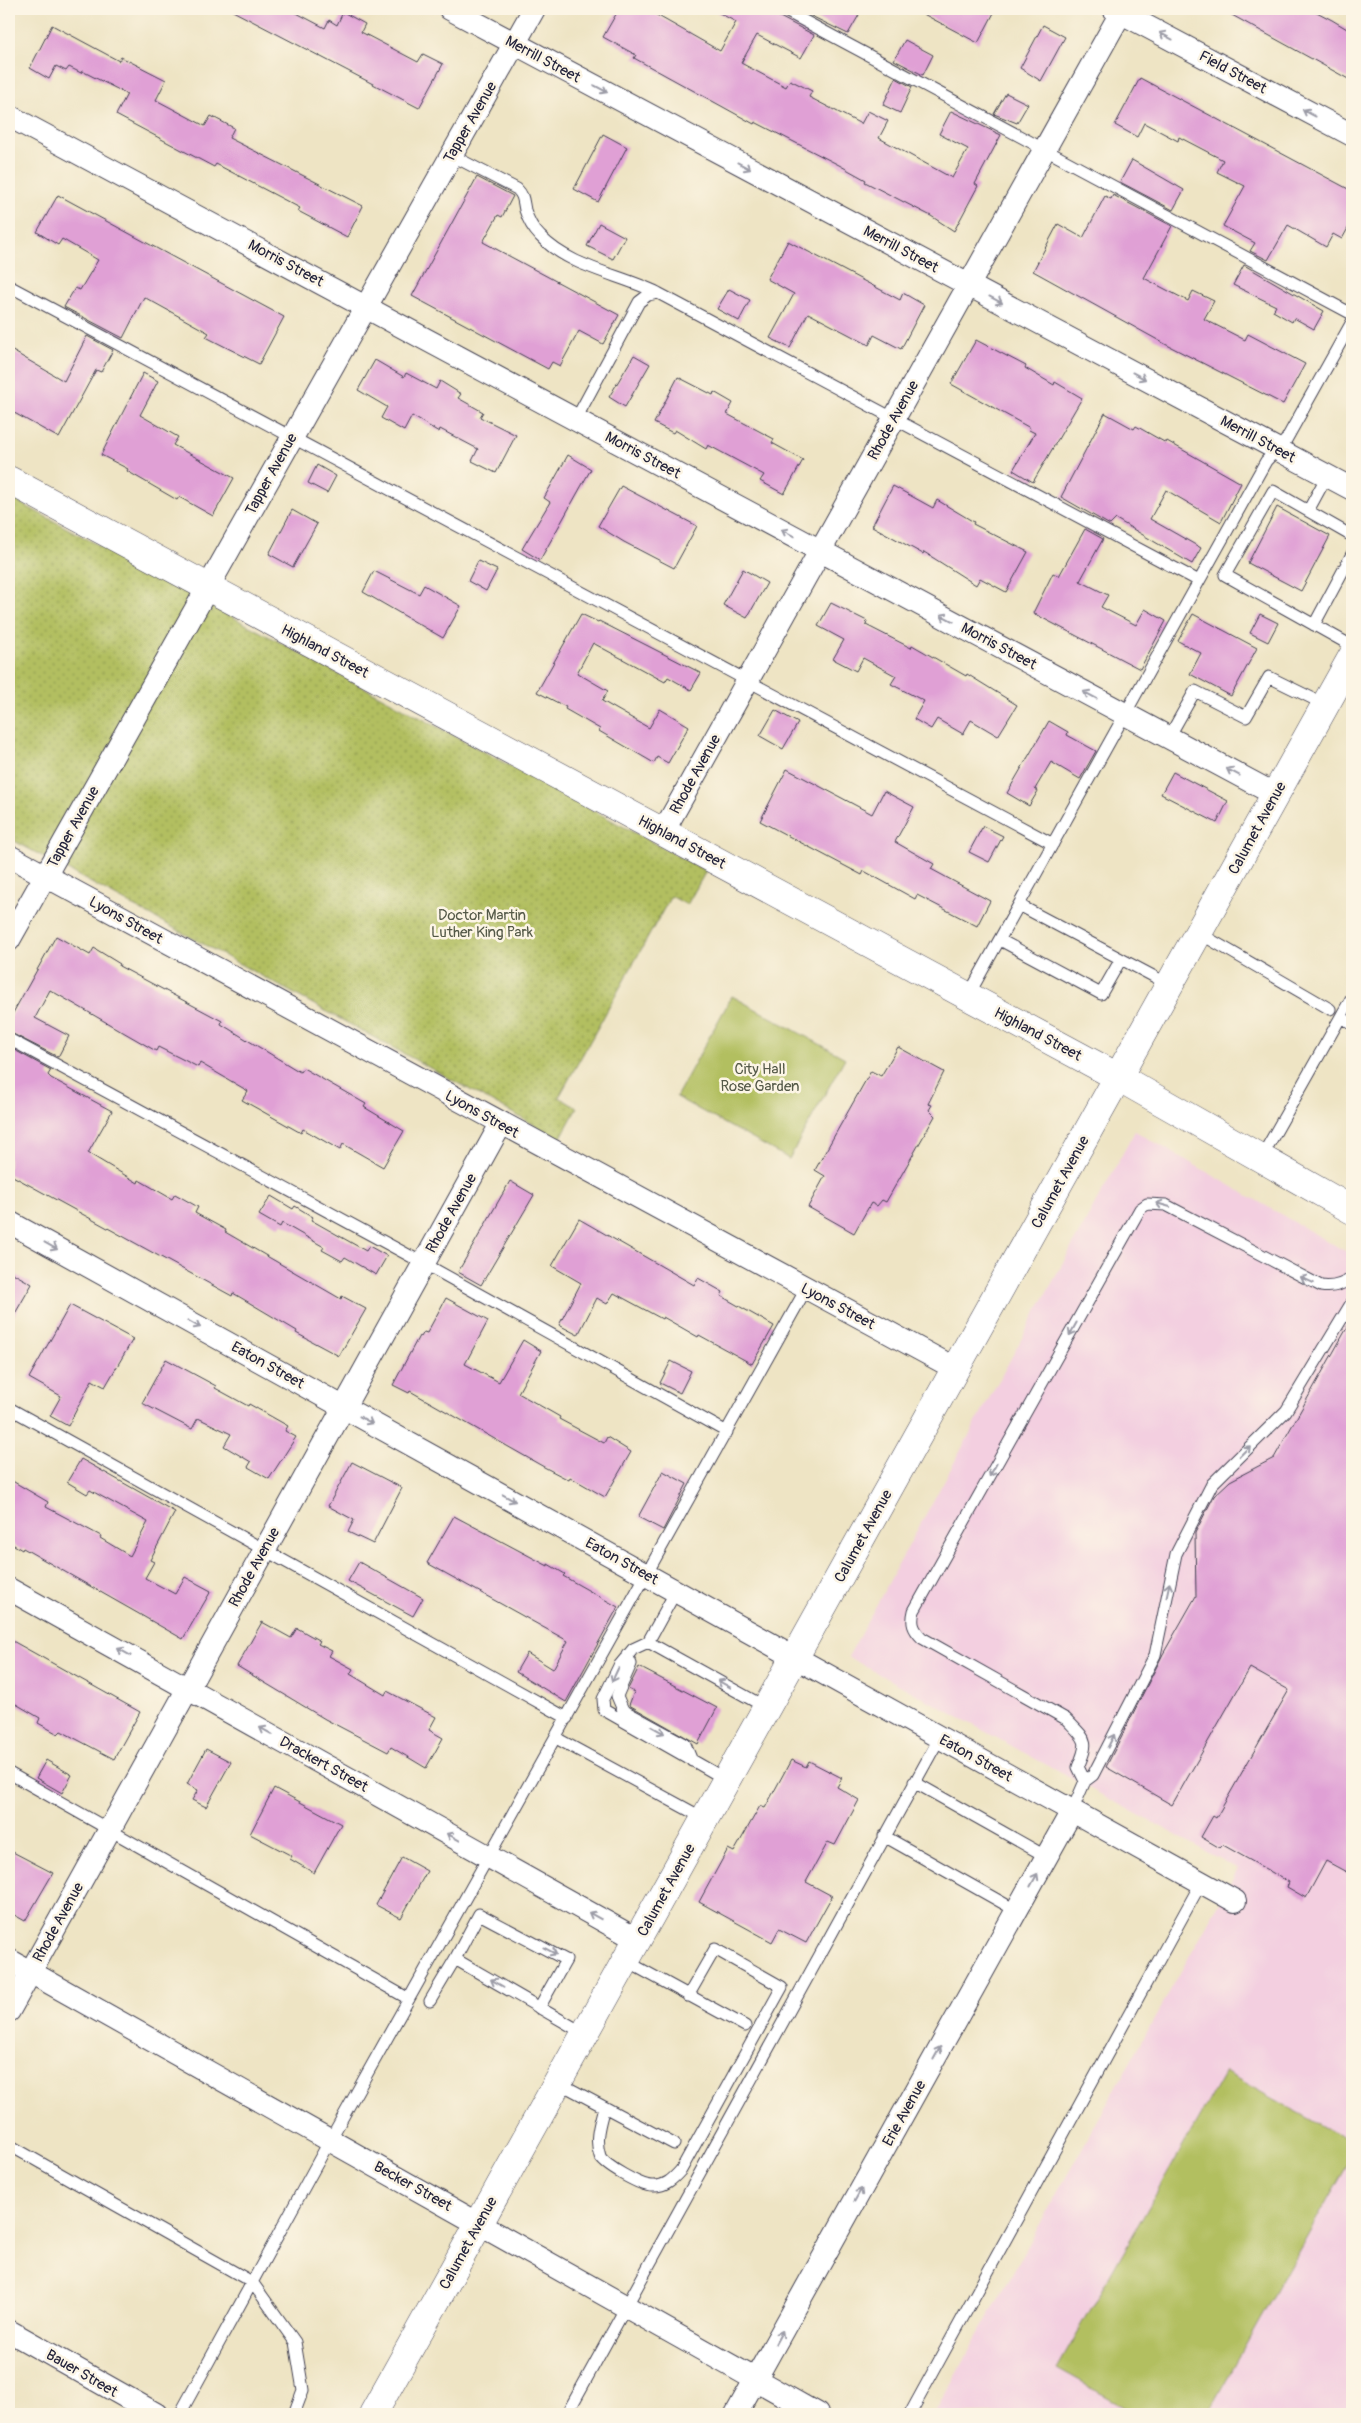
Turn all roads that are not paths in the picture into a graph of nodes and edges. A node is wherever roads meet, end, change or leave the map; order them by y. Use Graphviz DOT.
graph roads {
  1 [pos="450,9"];
  2 [pos="534,9"];
  3 [pos="782,9"];
  4 [pos="1119,10"];
  5 [pos="515,44"];
  6 [pos="9,116"];
  7 [pos="1352,135"];
  8 [pos="1044,149"];
  9 [pos="451,155"];
  10 [pos="968,285"];
  11 [pos="9,286"];
  12 [pos="658,293"];
  13 [pos="365,306"];
  14 [pos="1352,314"];
  15 [pos="1352,322"];
  16 [pos="894,417"];
  17 [pos="576,419"];
  18 [pos="292,437"];
  19 [pos="1278,449"];
  20 [pos="1327,476"];
  21 [pos="9,480"];
  22 [pos="1352,489"];
  23 [pos="1308,511"];
  24 [pos="1352,536"];
  25 [pos="820,550"];
  26 [pos="1351,561"];
  27 [pos="1199,581"];
  28 [pos="208,588"];
  29 [pos="1314,625"];
  30 [pos="1352,646"];
  31 [pos="1352,657"];
  32 [pos="747,681"];
  33 [pos="1326,706"];
  34 [pos="1125,714"];
  35 [pos="1169,737"];
  36 [pos="1276,795"];
  37 [pos="663,832"];
  38 [pos="1053,844"];
  39 [pos="9,856"];
  40 [pos="45,876"];
  41 [pos="1019,905"];
  42 [pos="1199,933"];
  43 [pos="9,940"];
  44 [pos="1000,940"];
  45 [pos="1121,959"];
  46 [pos="1170,985"];
  47 [pos="968,996"];
  48 [pos="1352,996"];
  49 [pos="1330,1009"];
  50 [pos="1340,1017"];
  51 [pos="1352,1024"];
  52 [pos="9,1039"];
  53 [pos="1118,1077"];
  54 [pos="501,1124"];
  55 [pos="1261,1158"];
  56 [pos="1352,1210"];
  57 [pos="9,1222"];
  58 [pos="423,1264"];
  59 [pos="1352,1278"];
  60 [pos="806,1289"];
  61 [pos="1352,1302"];
  62 [pos="956,1369"];
  63 [pos="342,1407"];
  64 [pos="9,1408"];
  65 [pos="727,1432"];
  66 [pos="263,1550"];
  67 [pos="647,1575"];
  68 [pos="9,1589"];
  69 [pos="676,1591"];
  70 [pos="648,1642"];
  71 [pos="628,1654"];
  72 [pos="796,1657"];
  73 [pos="188,1687"];
  74 [pos="767,1708"];
  75 [pos="567,1718"];
  76 [pos="940,1737"];
  77 [pos="556,1738"];
  78 [pos="692,1761"];
  79 [pos="9,1773"];
  80 [pos="727,1780"];
  81 [pos="1086,1781"];
  82 [pos="914,1782"];
  83 [pos="1072,1811"];
  84 [pos="705,1819"];
  85 [pos="109,1829"];
  86 [pos="884,1836"];
  87 [pos="489,1857"];
  88 [pos="1047,1857"];
  89 [pos="1201,1883"];
  90 [pos="1235,1901"];
  91 [pos="1017,1911"];
  92 [pos="632,1951"];
  93 [pos="455,1959"];
  94 [pos="9,1960"];
  95 [pos="31,1972"];
  96 [pos="688,1996"];
  97 [pos="409,1999"];
  98 [pos="430,2001"];
  99 [pos="539,2008"];
  100 [pos="9,2011"];
  101 [pos="745,2026"];
  102 [pos="585,2034"];
  103 [pos="559,2083"];
  104 [pos="604,2107"];
  105 [pos="330,2140"];
  106 [pos="674,2144"];
  107 [pos="9,2145"];
  108 [pos="479,2224"];
  109 [pos="252,2282"];
  110 [pos="626,2307"];
  111 [pos="9,2331"];
  112 [pos="756,2379"];
  113 [pos="156,2414"];
  114 [pos="180,2414"];
  115 [pos="294,2414"];
  116 [pos="373,2414"];
  117 [pos="567,2414"];
  118 [pos="736,2414"];
  119 [pos="817,2414"];
  120 [pos="910,2414"];
  1 -- 5 [label="street, Merrill Street"];
  2 -- 5 [label="street, Tapper Avenue"];
  3 -- 8 [label="lane"];
  7 -- 4 [label="street, Field Street, one-way"];
  4 -- 8 [label="street, Rhode Avenue"];
  5 -- 9 [label="street, Tapper Avenue"];
  5 -- 10 [label="street, Merrill Street, one-way"];
  6 -- 13 [label="street, Morris Street"];
  8 -- 10 [label="street, Rhode Avenue"];
  8 -- 14 [label="lane"];
  9 -- 12 [label="lane"];
  9 -- 13 [label="street, Tapper Avenue"];
  10 -- 16 [label="street, Rhode Avenue"];
  10 -- 19 [label="street, Merrill Street, one-way"];
  11 -- 18 [label="lane"];
  12 -- 16 [label="lane"];
  12 -- 17 [label="lane"];
  13 -- 17 [label="street, Morris Street"];
  13 -- 18 [label="street, Tapper Avenue"];
  15 -- 19 [label="lane"];
  16 -- 25 [label="street, Rhode Avenue"];
  16 -- 27 [label="lane"];
  25 -- 17 [label="street, Morris Street, one-way"];
  18 -- 28 [label="street, Tapper Avenue"];
  18 -- 32 [label="lane"];
  19 -- 20 [label="street, Merrill Street"];
  19 -- 27 [label="lane"];
  20 -- 22 [label="street, Merrill Street"];
  20 -- 23 [label="lane"];
  21 -- 28 [label="main road, Highland Street"];
  23 -- 24 [label="lane"];
  23 -- 29 [label="lane"];
  25 -- 32 [label="street, Rhode Avenue"];
  34 -- 25 [label="street, Morris Street, one-way"];
  26 -- 29 [label="lane"];
  27 -- 34 [label="lane"];
  28 -- 37 [label="main road, Highland Street"];
  28 -- 40 [label="street, Tapper Avenue"];
  29 -- 30 [label="lane"];
  31 -- 33 [label="main road, Calumet Avenue"];
  32 -- 37 [label="street, Rhode Avenue"];
  32 -- 38 [label="lane"];
  33 -- 35 [label="lane"];
  33 -- 36 [label="main road, Calumet Avenue"];
  34 -- 35 [label="street, Morris Street"];
  34 -- 38 [label="lane"];
  36 -- 35 [label="street, Morris Street, one-way"];
  36 -- 42 [label="main road, Calumet Avenue"];
  37 -- 47 [label="main road, Highland Street"];
  38 -- 41 [label="lane"];
  39 -- 40 [label="street, Lyons Street"];
  40 -- 43 [label="street, Tapper Avenue"];
  40 -- 54 [label="street, Lyons Street"];
  41 -- 44 [label="lane"];
  41 -- 45 [label="lane"];
  42 -- 46 [label="main road, Calumet Avenue"];
  42 -- 49 [label="lane"];
  44 -- 45 [label="lane"];
  44 -- 47 [label="lane"];
  45 -- 46 [label="lane"];
  46 -- 53 [label="main road, Calumet Avenue"];
  47 -- 53 [label="main road, Highland Street"];
  48 -- 50 [label="lane"];
  50 -- 51 [label="lane"];
  50 -- 55 [label="lane"];
  52 -- 58 [label="lane"];
  53 -- 55 [label="main road, Highland Street"];
  53 -- 62 [label="main road, Calumet Avenue"];
  54 -- 58 [label="street, Rhode Avenue"];
  54 -- 60 [label="street, Lyons Street"];
  55 -- 56 [label="main road, Highland Street"];
  57 -- 63 [label="street, Eaton Street, one-way"];
  58 -- 63 [label="street, Rhode Avenue"];
  58 -- 65 [label="lane"];
  59 -- 81 [label="lane, one-way"];
  60 -- 62 [label="street, Lyons Street"];
  60 -- 65 [label="lane"];
  81 -- 61 [label="lane, one-way"];
  62 -- 72 [label="main road, Calumet Avenue"];
  63 -- 66 [label="street, Rhode Avenue"];
  63 -- 67 [label="street, Eaton Street, one-way"];
  64 -- 66 [label="lane"];
  65 -- 67 [label="lane"];
  66 -- 73 [label="street, Rhode Avenue"];
  66 -- 75 [label="lane"];
  67 -- 69 [label="street, Eaton Street"];
  67 -- 75 [label="lane"];
  73 -- 68 [label="street, Drackert Street, one-way"];
  69 -- 70 [label="lane"];
  69 -- 72 [label="street, Eaton Street"];
  70 -- 71 [label="lane"];
  74 -- 70 [label="lane, one-way"];
  71 -- 78 [label="lane, one-way"];
  71 -- 78 [label="lane, one-way"];
  72 -- 74 [label="main road, Calumet Avenue"];
  72 -- 76 [label="street, Eaton Street"];
  73 -- 85 [label="street, Rhode Avenue"];
  87 -- 73 [label="street, Drackert Street, one-way"];
  74 -- 80 [label="main road, Calumet Avenue"];
  75 -- 77 [label="lane"];
  76 -- 82 [label="lane"];
  76 -- 83 [label="street, Eaton Street"];
  77 -- 84 [label="lane"];
  77 -- 87 [label="lane"];
  78 -- 80 [label="lane"];
  79 -- 85 [label="lane"];
  80 -- 84 [label="main road, Calumet Avenue"];
  81 -- 83 [label="lane"];
  82 -- 86 [label="lane"];
  82 -- 88 [label="lane"];
  83 -- 88 [label="street, Erie Avenue"];
  83 -- 89 [label="street, Eaton Street"];
  84 -- 92 [label="main road, Calumet Avenue"];
  85 -- 95 [label="street, Rhode Avenue"];
  85 -- 97 [label="lane"];
  86 -- 91 [label="lane"];
  86 -- 110 [label="lane"];
  92 -- 87 [label="street, Drackert Street, one-way"];
  87 -- 97 [label="lane"];
  91 -- 88 [label="street, Erie Avenue, one-way"];
  89 -- 90 [label="street, Eaton Street"];
  89 -- 120 [label="lane"];
  112 -- 91 [label="street, Erie Avenue, one-way"];
  92 -- 96 [label="lane"];
  92 -- 102 [label="main road, Calumet Avenue"];
  93 -- 98 [label="lane"];
  99 -- 93 [label="lane, one-way"];
  93 -- 99 [label="lane, one-way"];
  94 -- 95 [label="street, Becker Street"];
  95 -- 100 [label="street, Rhode Avenue"];
  95 -- 105 [label="street, Becker Street"];
  96 -- 101 [label="lane"];
  96 -- 104 [label="lane"];
  97 -- 105 [label="lane"];
  99 -- 102 [label="lane"];
  102 -- 103 [label="main road, Calumet Avenue"];
  103 -- 104 [label="lane"];
  103 -- 108 [label="main road, Calumet Avenue"];
  104 -- 106 [label="lane"];
  105 -- 108 [label="street, Becker Street"];
  105 -- 109 [label="lane"];
  107 -- 109 [label="lane"];
  108 -- 110 [label="street, Becker Street"];
  108 -- 116 [label="main road, Calumet Avenue"];
  109 -- 114 [label="lane"];
  109 -- 115 [label="lane"];
  110 -- 112 [label="street, Becker Street"];
  110 -- 117 [label="lane"];
  111 -- 113 [label="street, Bauer Street"];
  112 -- 118 [label="street, Erie Avenue"];
  112 -- 119 [label="street, Becker Street"];
}
